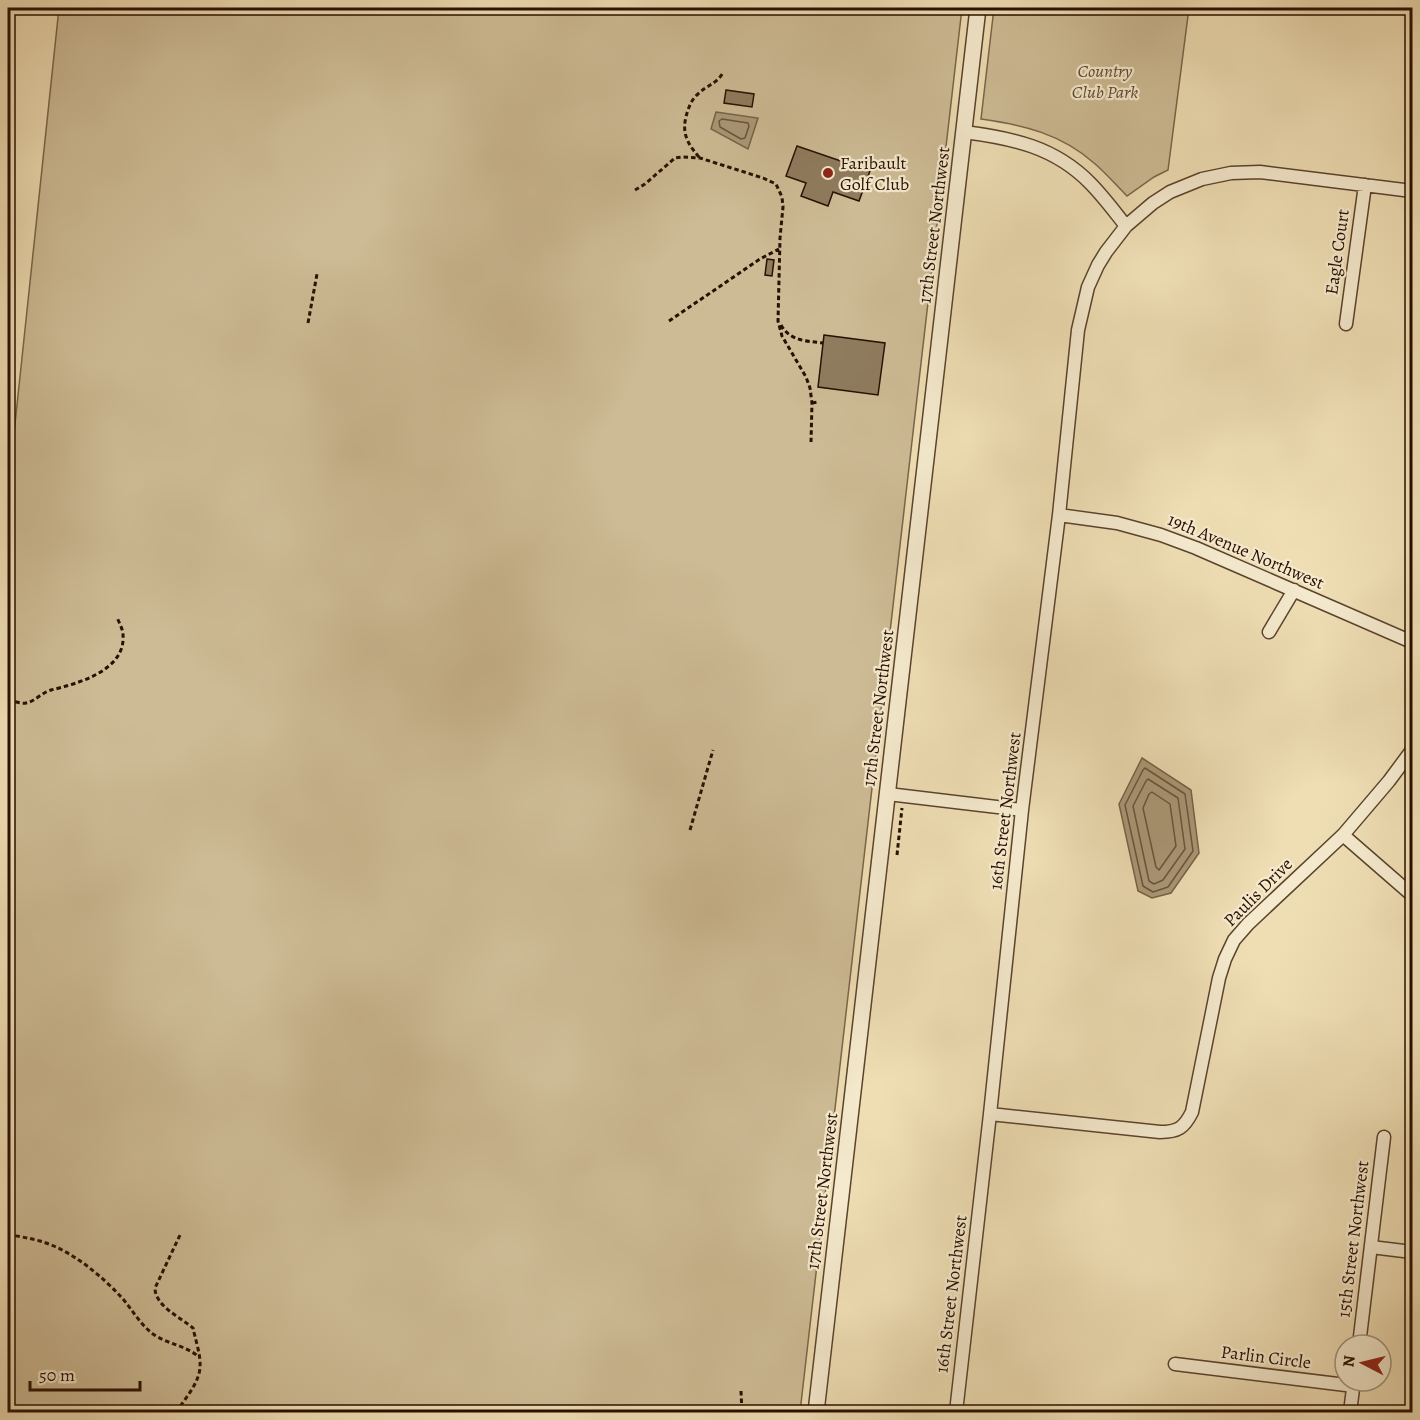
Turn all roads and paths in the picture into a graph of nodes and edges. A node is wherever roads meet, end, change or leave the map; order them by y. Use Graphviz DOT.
graph roads {
  1 [pos="978,8"];
  2 [pos="723,73"];
  3 [pos="964,132"];
  4 [pos="700,158"];
  5 [pos="1365,185"];
  6 [pos="634,190"];
  7 [pos="1413,191"];
  8 [pos="1125,225"];
  9 [pos="779,249"];
  10 [pos="317,274"];
  11 [pos="669,321"];
  12 [pos="778,321"];
  13 [pos="308,323"];
  14 [pos="1346,324"];
  15 [pos="823,343"];
  16 [pos="818,402"];
  17 [pos="812,404"];
  18 [pos="811,442"];
  19 [pos="1059,514"];
  20 [pos="1294,590"];
  21 [pos="117,617"];
  22 [pos="1269,632"];
  23 [pos="1413,642"];
  24 [pos="8,700"];
  25 [pos="713,750"];
  26 [pos="1413,750"];
  27 [pos="888,794"];
  28 [pos="1022,810"];
  29 [pos="690,830"];
  30 [pos="1343,835"];
  31 [pos="1413,895"];
  32 [pos="990,1114"];
  33 [pos="1384,1137"];
  34 [pos="8,1234"];
  35 [pos="180,1235"];
  36 [pos="1371,1247"];
  37 [pos="1413,1252"];
  38 [pos="1360,1333"];
  39 [pos="199,1356"];
  40 [pos="1175,1364"];
  41 [pos="1333,1381"];
  42 [pos="741,1391"];
  43 [pos="1353,1393"];
  44 [pos="176,1413"];
  45 [pos="742,1413"];
  46 [pos="816,1413"];
  47 [pos="956,1413"];
  48 [pos="1350,1413"];
  1 -- 3 [label="street, 17th Street Northwest"];
  2 -- 4 [label="path"];
  3 -- 8 [label="street"];
  3 -- 27 [label="street, 17th Street Northwest"];
  4 -- 6 [label="path"];
  4 -- 9 [label="path"];
  5 -- 7 [label="street, 16th Street Northwest"];
  5 -- 8 [label="street, 16th Street Northwest"];
  5 -- 14 [label="street, Eagle Court"];
  8 -- 19 [label="street, 16th Street Northwest"];
  9 -- 11 [label="path"];
  9 -- 12 [label="path"];
  10 -- 13 [label="path"];
  12 -- 15 [label="path"];
  12 -- 17 [label="path"];
  16 -- 17 [label="path"];
  17 -- 18 [label="path"];
  19 -- 20 [label="street, 19th Avenue Northwest"];
  19 -- 28 [label="street, 16th Street Northwest"];
  20 -- 22 [label="street"];
  20 -- 23 [label="street, 19th Avenue Northwest"];
  21 -- 24 [label="path"];
  25 -- 29 [label="path"];
  26 -- 30 [label="street, Paulis Drive"];
  27 -- 28 [label="street"];
  27 -- 46 [label="street, 17th Street Northwest"];
  28 -- 32 [label="street, 16th Street Northwest"];
  30 -- 31 [label="street"];
  30 -- 32 [label="street, Paulis Drive"];
  32 -- 47 [label="street, 16th Street Northwest"];
  33 -- 36 [label="street, 15th Street Northwest"];
  34 -- 39 [label="path"];
  35 -- 39 [label="path"];
  36 -- 37 [label="street"];
  36 -- 38 [label="street, 15th Street Northwest"];
  39 -- 44 [label="path"];
  40 -- 41 [label="street, Parlin Circle"];
  42 -- 45 [label="path"];
  43 -- 48 [label="street"];
}
